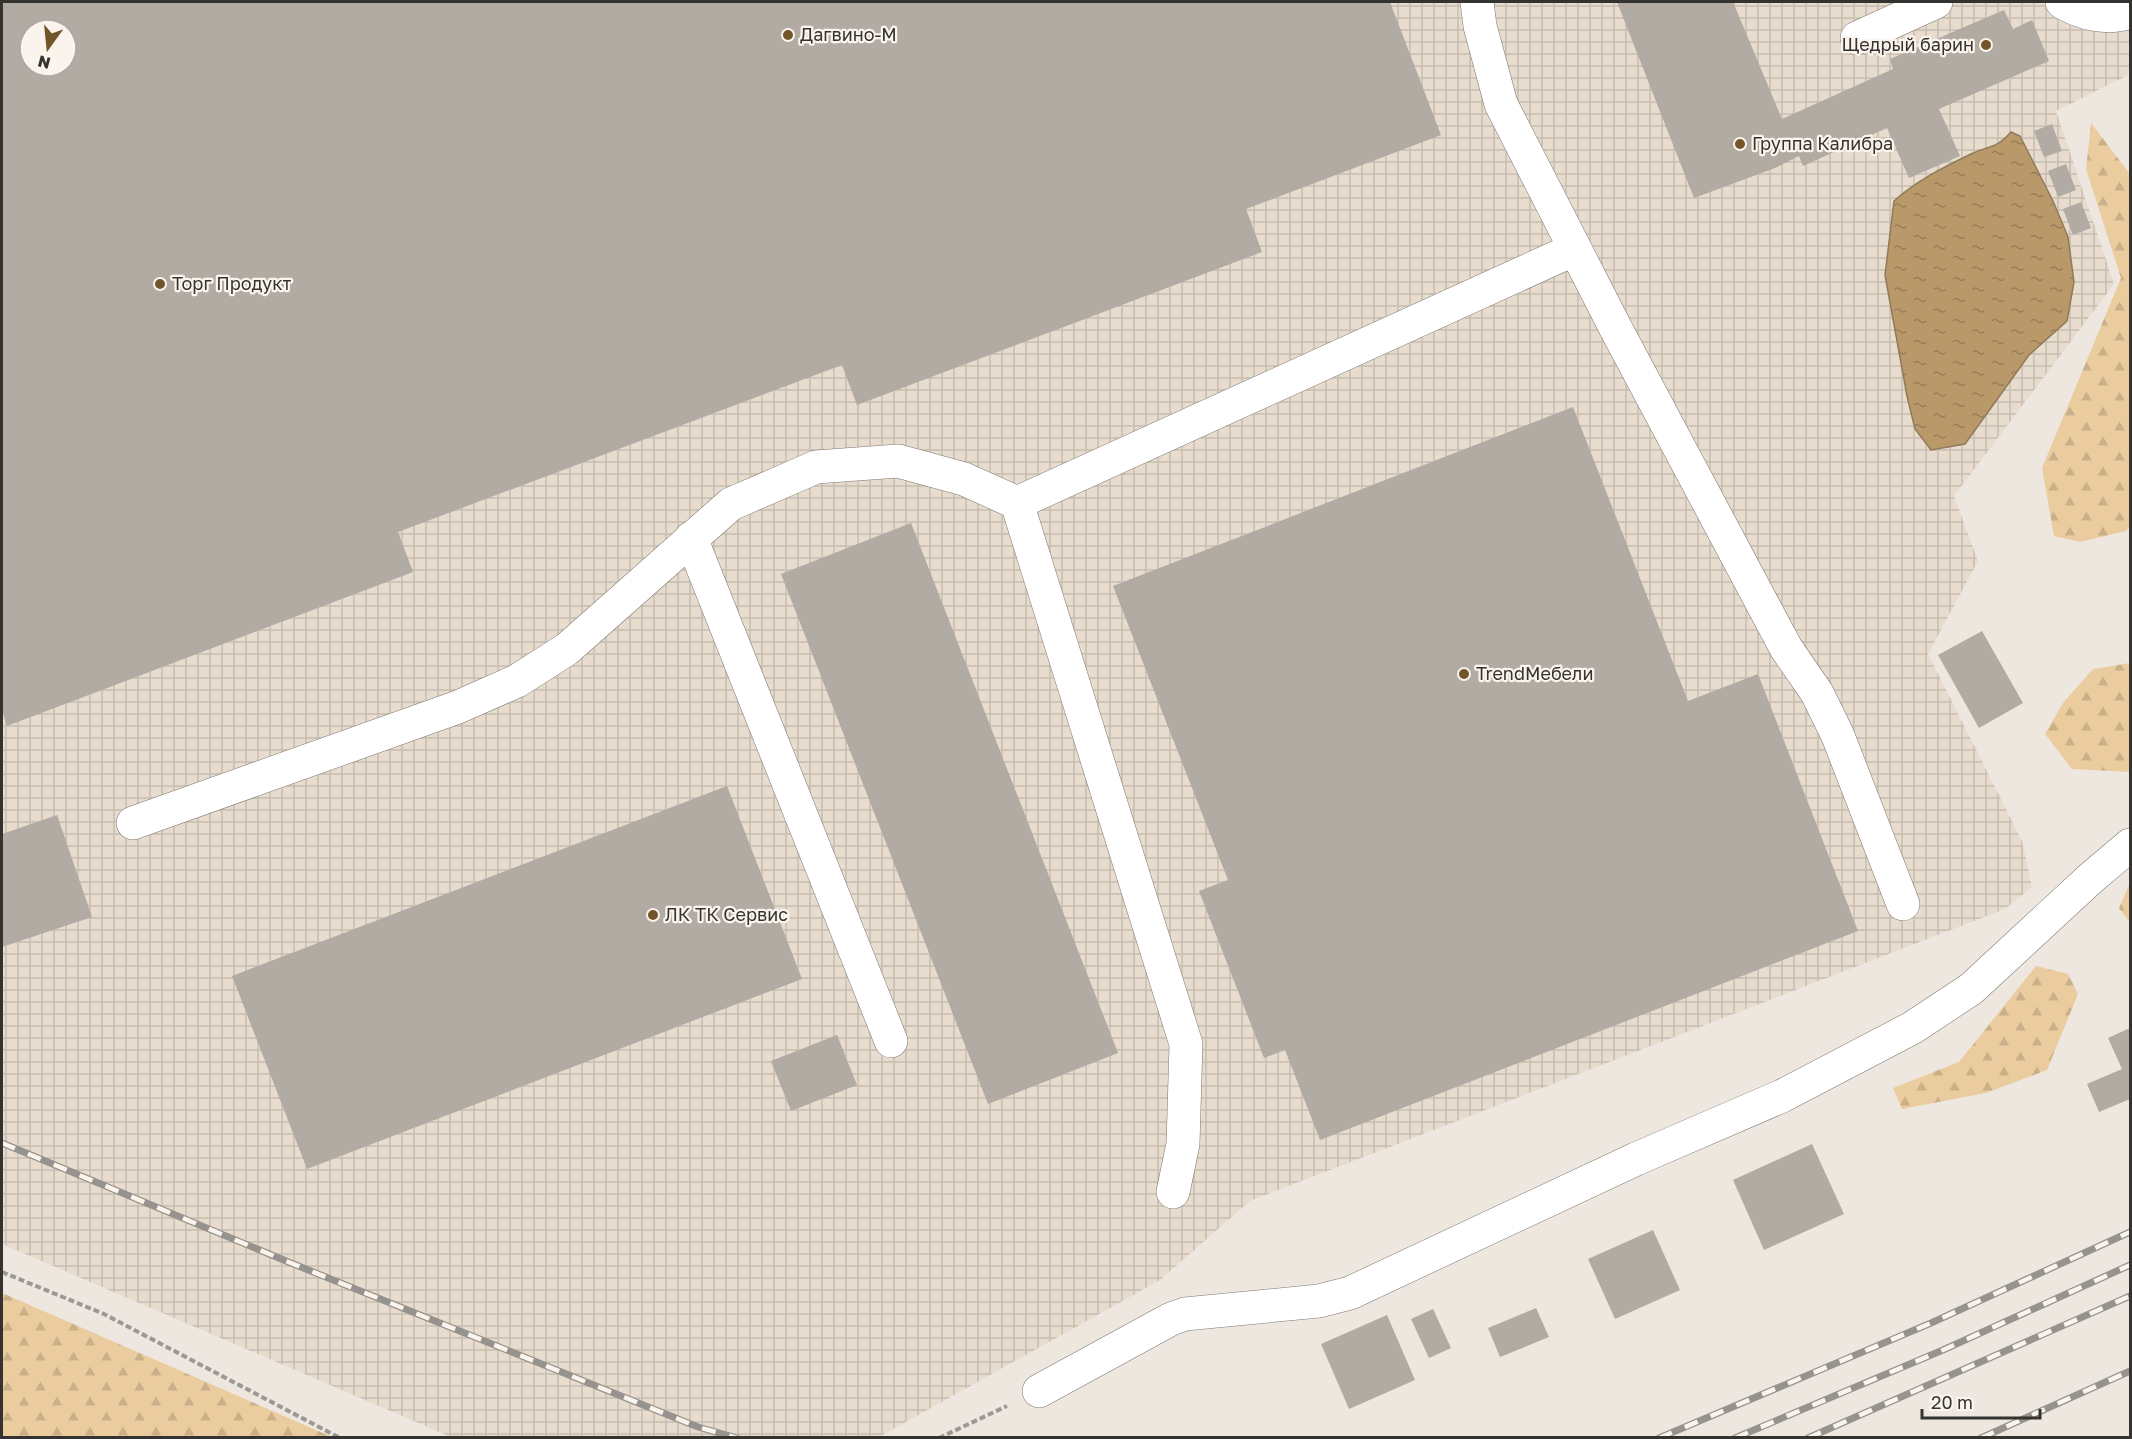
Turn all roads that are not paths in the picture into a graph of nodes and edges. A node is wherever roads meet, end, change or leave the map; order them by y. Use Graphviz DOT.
graph roads {
  1 [pos="1477,2"];
  2 [pos="1936,2"];
  3 [pos="2062,2"];
  4 [pos="2130,12"];
  5 [pos="1857,38"];
  6 [pos="1575,249"];
  7 [pos="1017,503"];
  8 [pos="691,538"];
  9 [pos="133,823"];
  10 [pos="2130,845"];
  11 [pos="1903,904"];
  12 [pos="891,1041"];
  13 [pos="1173,1192"];
  14 [pos="1039,1391"];
  1 -- 6 [label="lane"];
  2 -- 5 [label="lane"];
  3 -- 4 [label="lane"];
  6 -- 7 [label="lane"];
  6 -- 11 [label="lane"];
  7 -- 8 [label="lane"];
  7 -- 13 [label="lane"];
  8 -- 9 [label="lane"];
  8 -- 12 [label="lane"];
  10 -- 14 [label="lane"];
}
